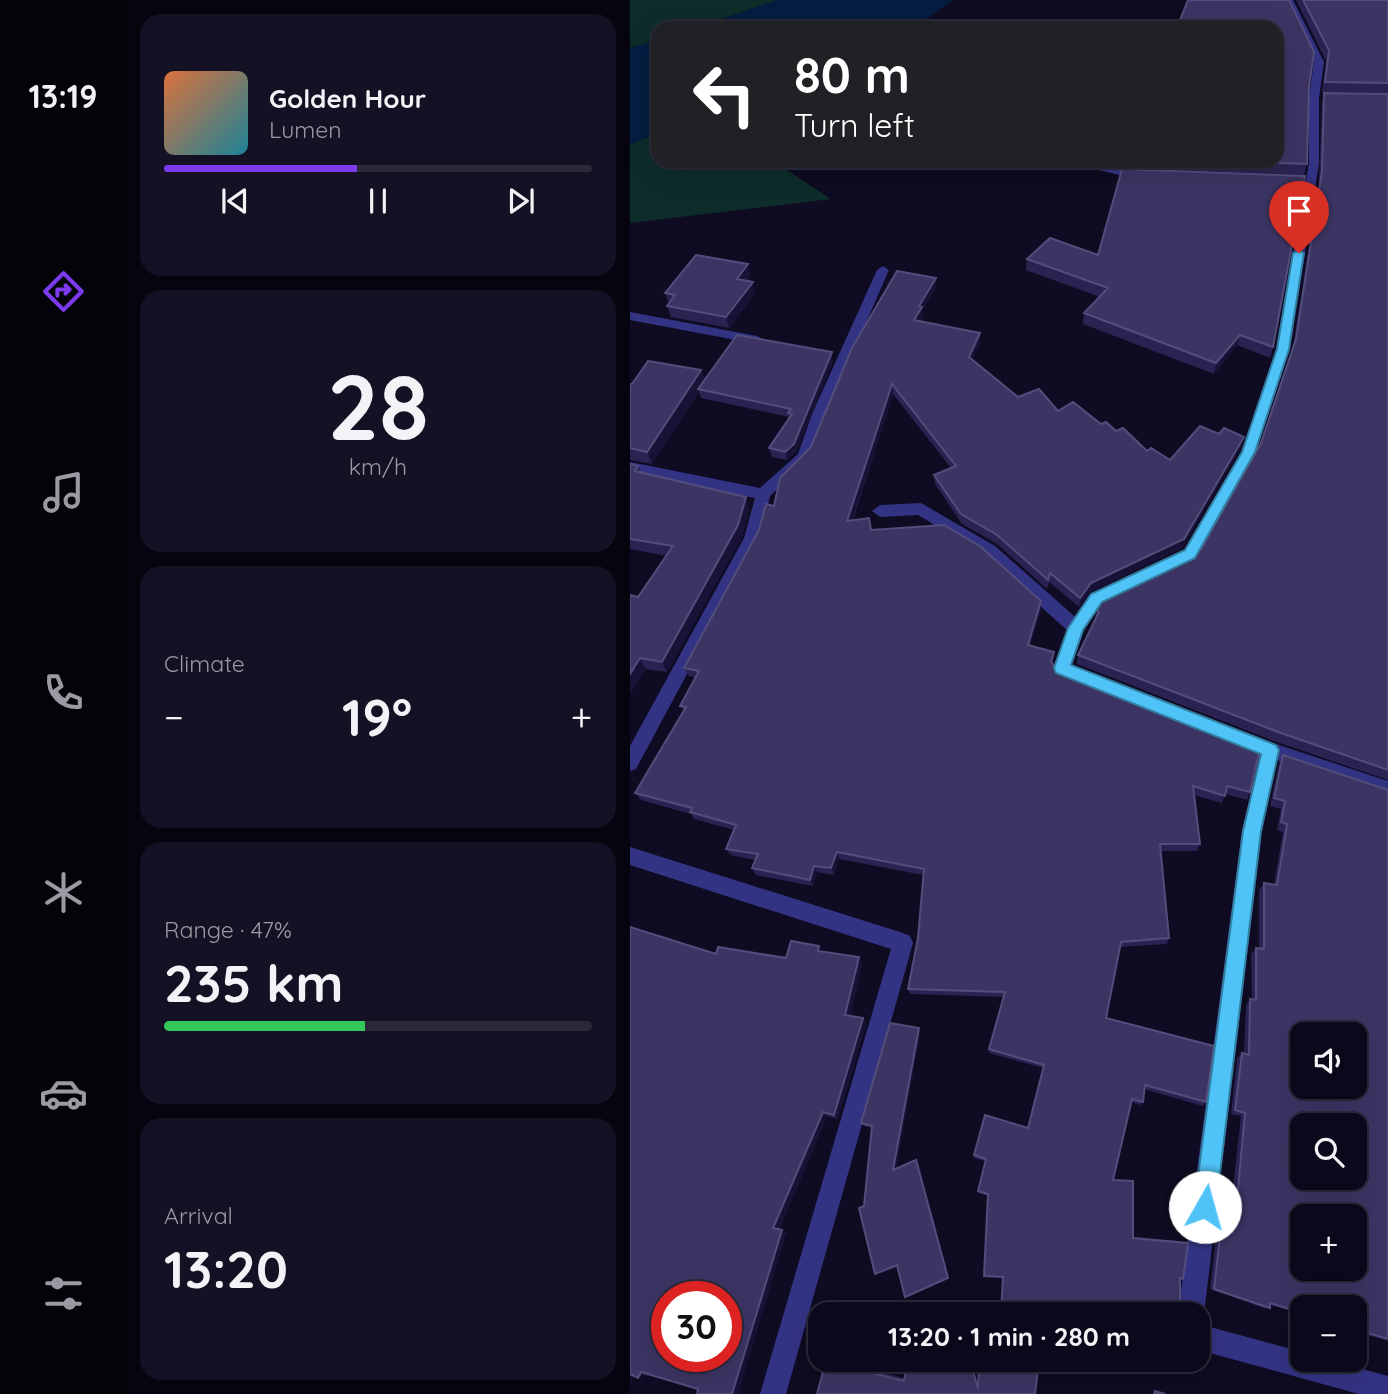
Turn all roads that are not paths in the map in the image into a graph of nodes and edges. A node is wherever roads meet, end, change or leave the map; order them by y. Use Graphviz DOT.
graph roads {
  1 [pos="1289,0"];
  2 [pos="1102,168"];
  3 [pos="1153,173"];
  4 [pos="883,270"];
  5 [pos="630,316"];
  6 [pos="765,342"];
  7 [pos="630,467"];
  8 [pos="763,494"];
  9 [pos="880,511"];
  10 [pos="1076,628"];
  11 [pos="1270,750"];
  12 [pos="630,763"];
  13 [pos="1388,789"];
  14 [pos="630,856"];
  15 [pos="1193,1302"];
  16 [pos="1210,1340"];
  17 [pos="1388,1389"];
  18 [pos="773,1394"];
  1 -- 10 [label="street"];
  2 -- 3 [label="street"];
  4 -- 8 [label="street"];
  5 -- 6 [label="street"];
  7 -- 8 [label="street"];
  8 -- 12 [label="street"];
  9 -- 10 [label="street"];
  10 -- 11 [label="street"];
  11 -- 13 [label="street"];
  11 -- 15 [label="street"];
  14 -- 18 [label="street"];
  16 -- 17 [label="street"];
}
